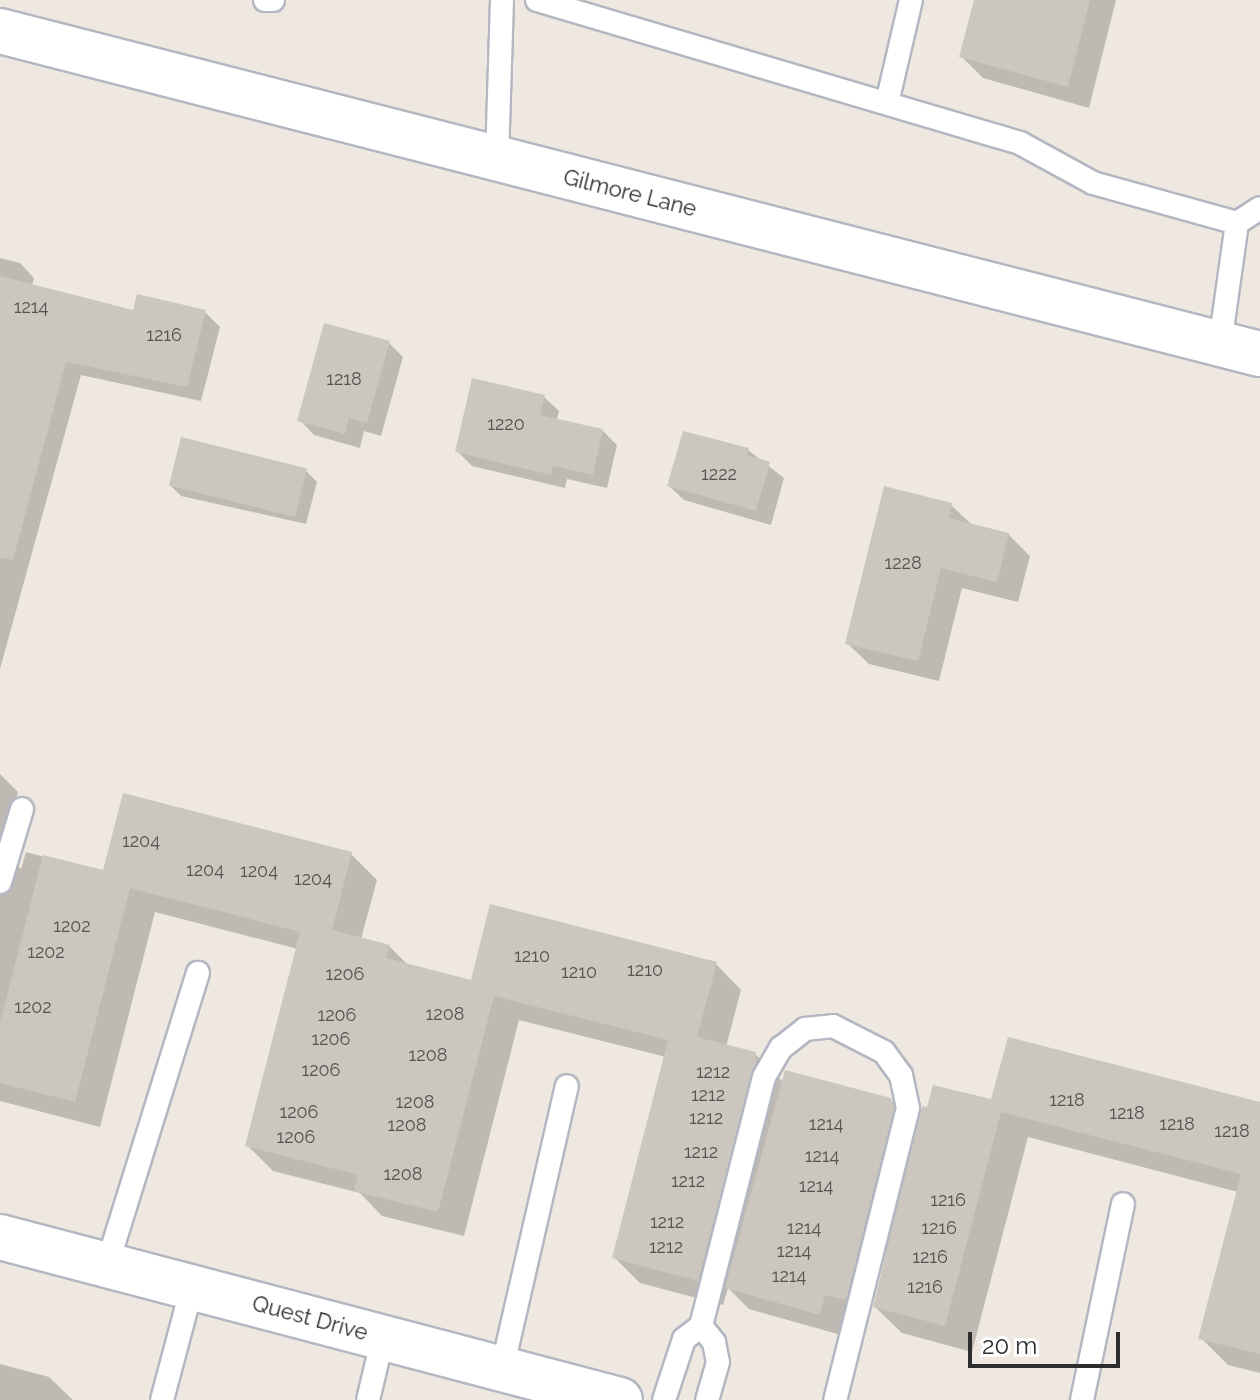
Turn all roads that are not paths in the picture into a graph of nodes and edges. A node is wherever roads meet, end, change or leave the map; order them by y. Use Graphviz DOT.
graph roads {
  1 [pos="265,0"];
  2 [pos="273,0"];
  3 [pos="502,0"];
  4 [pos="911,0"];
  5 [pos="551,2"];
  6 [pos="0,31"];
  7 [pos="887,103"];
  8 [pos="497,159"];
  9 [pos="1260,208"];
  10 [pos="1237,223"];
  11 [pos="1240,349"];
  12 [pos="22,809"];
  13 [pos="0,882"];
  14 [pos="198,973"];
  15 [pos="567,1086"];
  16 [pos="1123,1204"];
  17 [pos="0,1237"];
  18 [pos="107,1265"];
  19 [pos="192,1287"];
  20 [pos="701,1326"];
  21 [pos="383,1337"];
  22 [pos="502,1369"];
  23 [pos="604,1398"];
  24 [pos="162,1400"];
  25 [pos="368,1400"];
  26 [pos="664,1400"];
  27 [pos="707,1400"];
  28 [pos="835,1400"];
  29 [pos="1082,1400"];
  1 -- 2 [label="lane"];
  3 -- 8 [label="lane"];
  4 -- 7 [label="lane"];
  5 -- 7 [label="lane"];
  6 -- 8 [label="street, Gilmore Lane"];
  7 -- 10 [label="lane"];
  8 -- 11 [label="street, Gilmore Lane"];
  9 -- 10 [label="lane"];
  10 -- 11 [label="lane"];
  12 -- 13 [label="lane"];
  14 -- 18 [label="lane"];
  15 -- 22 [label="lane"];
  16 -- 29 [label="lane"];
  17 -- 18 [label="street, Quest Drive"];
  18 -- 19 [label="street, Quest Drive"];
  19 -- 21 [label="street, Quest Drive"];
  19 -- 24 [label="lane"];
  20 -- 26 [label="lane"];
  20 -- 27 [label="lane"];
  20 -- 28 [label="lane"];
  21 -- 22 [label="street, Quest Drive"];
  21 -- 25 [label="lane"];
  22 -- 23 [label="street, Quest Drive"];
}
